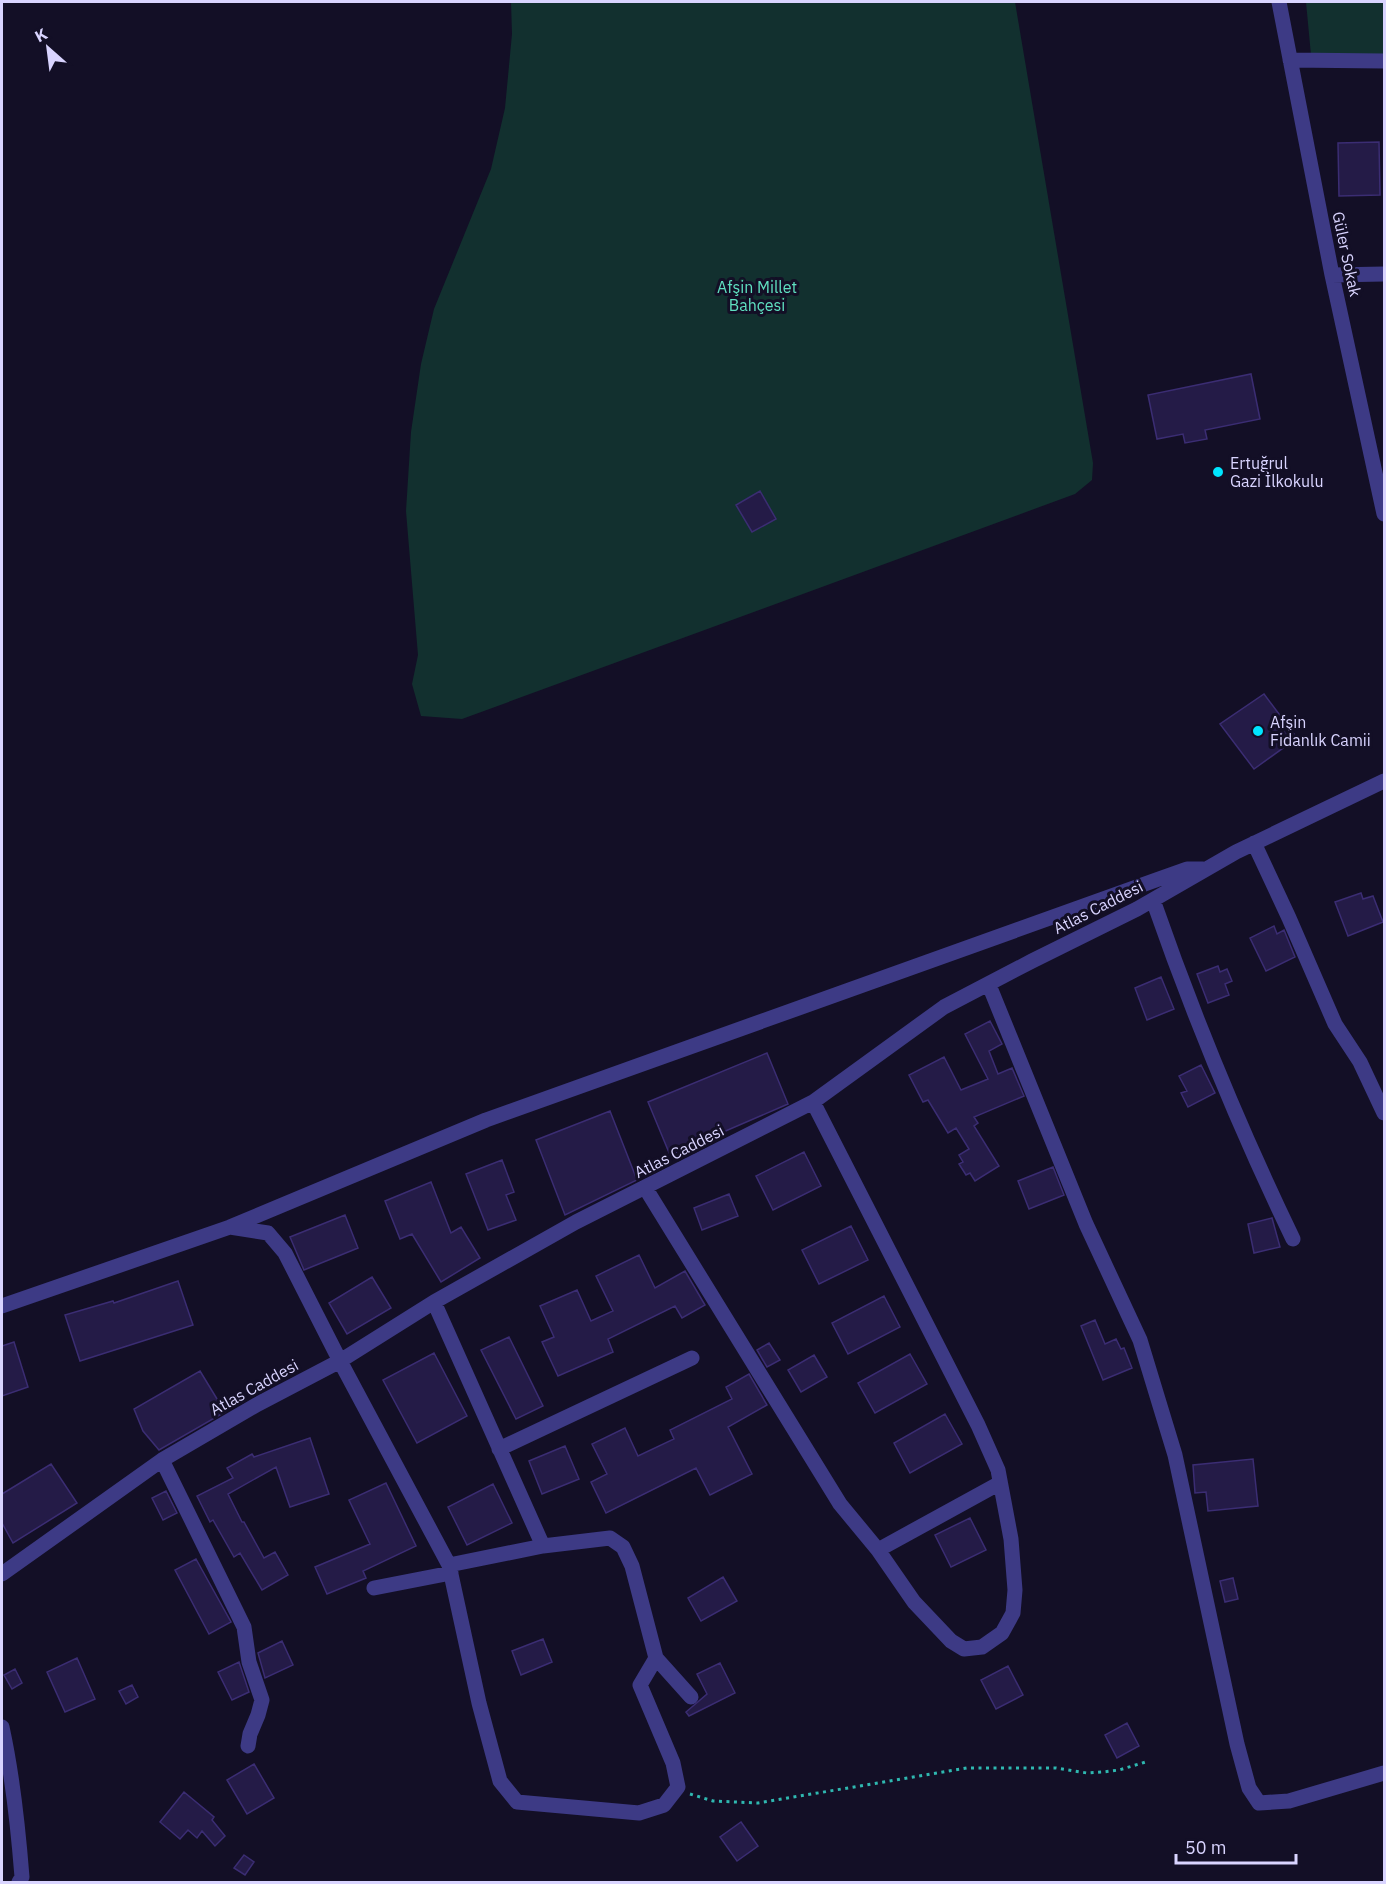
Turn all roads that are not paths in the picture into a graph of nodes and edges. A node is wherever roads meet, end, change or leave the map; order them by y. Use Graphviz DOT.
graph roads {
  1 [pos="1279,2"];
  2 [pos="1290,60"];
  3 [pos="1384,61"];
  4 [pos="1384,274"];
  5 [pos="1332,275"];
  6 [pos="1383,497"];
  7 [pos="1384,514"];
  8 [pos="1384,781"];
  9 [pos="1254,843"];
  10 [pos="1206,869"];
  11 [pos="1153,900"];
  12 [pos="989,984"];
  13 [pos="813,1102"];
  14 [pos="1384,1113"];
  15 [pos="646,1189"];
  16 [pos="230,1227"];
  17 [pos="1293,1239"];
  18 [pos="434,1302"];
  19 [pos="2,1306"];
  20 [pos="693,1358"];
  21 [pos="340,1361"];
  22 [pos="499,1449"];
  23 [pos="162,1460"];
  24 [pos="1000,1483"];
  25 [pos="543,1546"];
  26 [pos="878,1550"];
  27 [pos="450,1569"];
  28 [pos="2,1574"];
  29 [pos="374,1588"];
  30 [pos="656,1658"];
  31 [pos="691,1697"];
  32 [pos="2,1727"];
  33 [pos="248,1746"];
  34 [pos="1384,1773"];
  35 [pos="19,1882"];
  1 -- 2 [label="street, Güler Sokak"];
  2 -- 3 [label="street"];
  2 -- 5 [label="street, Güler Sokak"];
  4 -- 5 [label="street"];
  5 -- 6 [label="street, Güler Sokak"];
  6 -- 7 [label="street, Güler Sokak"];
  8 -- 9 [label="street, Atlas Caddesi"];
  9 -- 10 [label="street, Atlas Caddesi"];
  9 -- 14 [label="street"];
  10 -- 11 [label="street, Atlas Caddesi"];
  10 -- 16 [label="street"];
  11 -- 12 [label="street, Atlas Caddesi"];
  11 -- 17 [label="street"];
  12 -- 13 [label="street, Atlas Caddesi"];
  12 -- 34 [label="street"];
  13 -- 15 [label="street, Atlas Caddesi"];
  13 -- 24 [label="street"];
  15 -- 18 [label="street, Atlas Caddesi"];
  15 -- 26 [label="street"];
  16 -- 19 [label="street"];
  16 -- 21 [label="street"];
  18 -- 21 [label="street, Atlas Caddesi"];
  18 -- 22 [label="street"];
  20 -- 22 [label="street"];
  21 -- 23 [label="street, Atlas Caddesi"];
  21 -- 27 [label="street"];
  22 -- 25 [label="street"];
  23 -- 28 [label="street, Atlas Caddesi"];
  23 -- 33 [label="street"];
  24 -- 26 [label="street"];
  24 -- 26 [label="street"];
  25 -- 27 [label="street"];
  25 -- 30 [label="street"];
  27 -- 29 [label="street"];
  27 -- 30 [label="street"];
  30 -- 31 [label="street"];
  32 -- 35 [label="street"];
}
